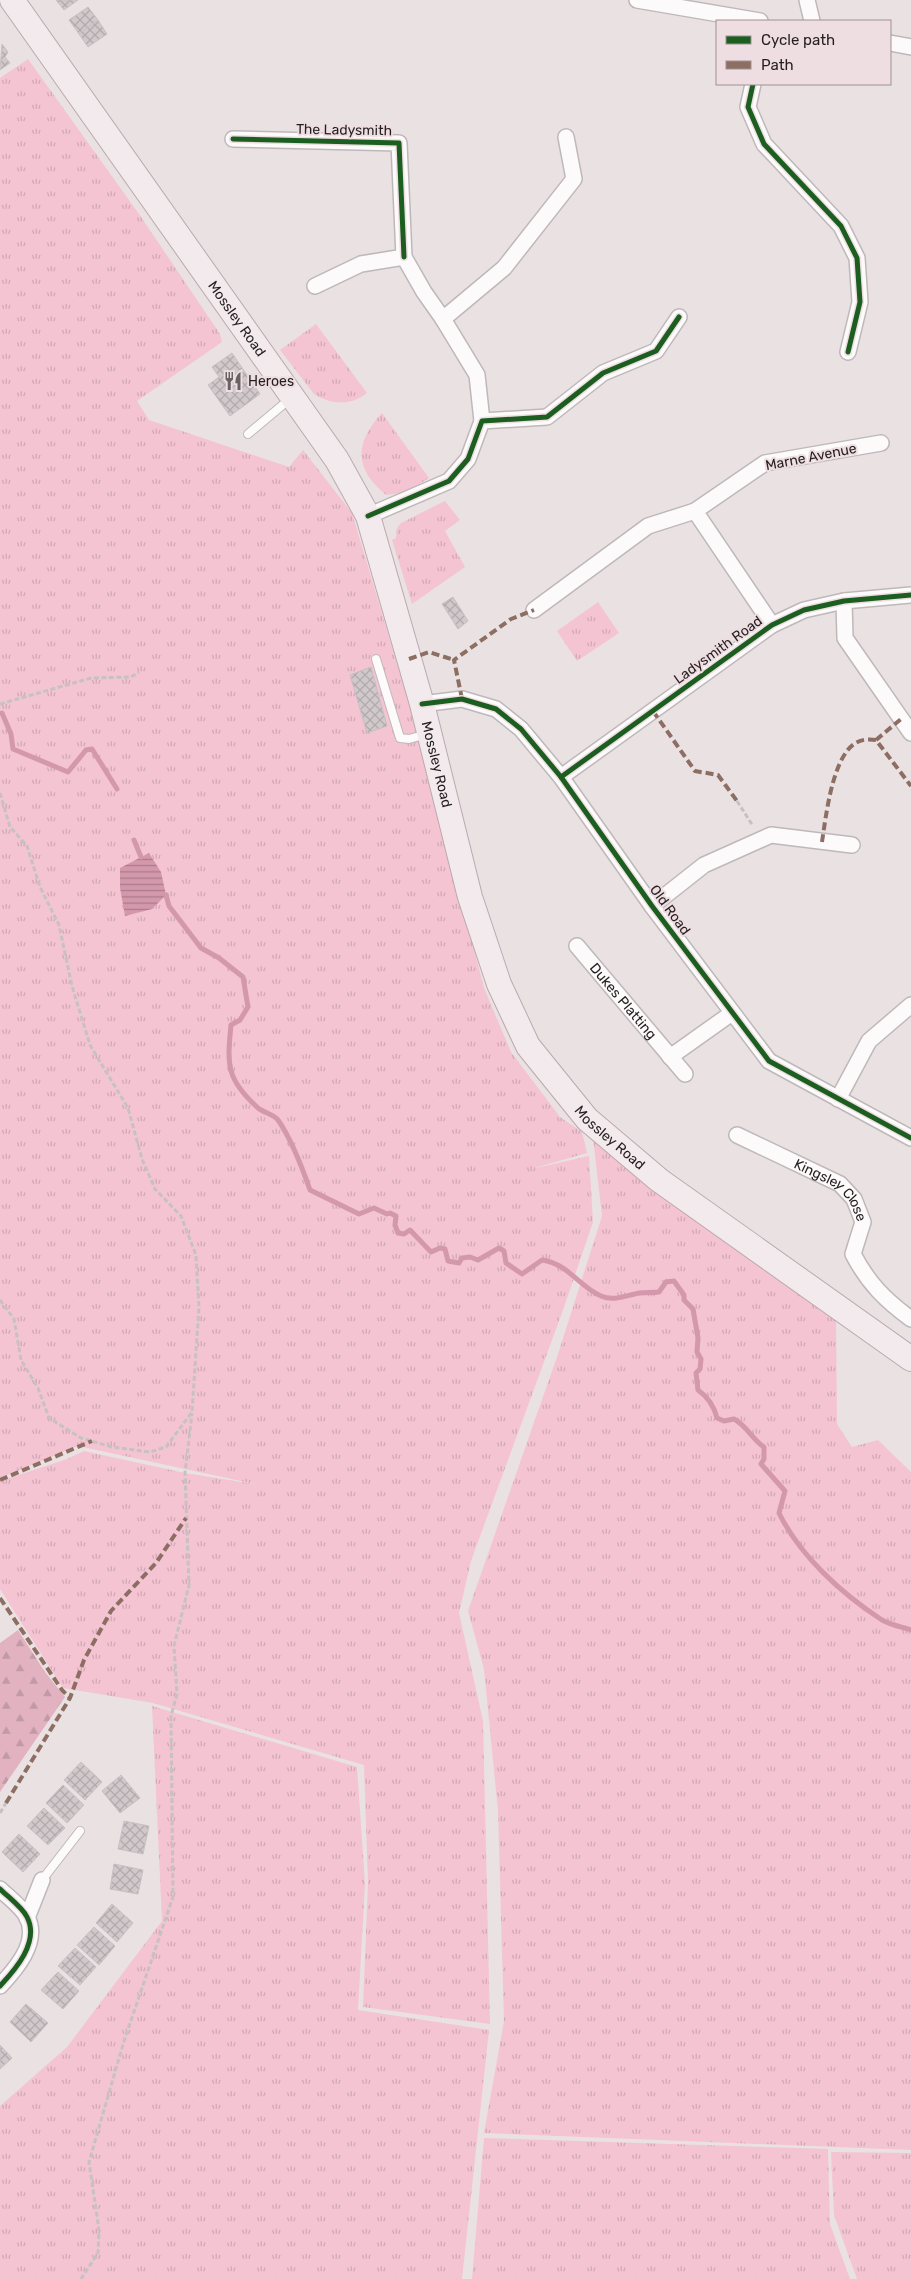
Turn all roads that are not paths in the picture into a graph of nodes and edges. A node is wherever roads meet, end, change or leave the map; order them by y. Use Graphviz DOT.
graph roads {
  1 [pos="12,0"];
  2 [pos="637,0"];
  3 [pos="807,0"];
  4 [pos="754,20"];
  5 [pos="812,20"];
  6 [pos="891,43"];
  7 [pos="911,47"];
  8 [pos="753,85"];
  9 [pos="566,137"];
  10 [pos="233,139"];
  11 [pos="404,257"];
  12 [pos="315,286"];
  13 [pos="679,317"];
  14 [pos="444,319"];
  15 [pos="848,352"];
  16 [pos="292,397"];
  17 [pos="482,421"];
  18 [pos="248,434"];
  19 [pos="881,443"];
  20 [pos="695,511"];
  21 [pos="368,516"];
  22 [pos="911,595"];
  23 [pos="844,601"];
  24 [pos="534,610"];
  25 [pos="772,625"];
  26 [pos="376,659"];
  27 [pos="422,704"];
  28 [pos="429,733"];
  29 [pos="911,733"];
  30 [pos="561,777"];
  31 [pos="852,845"];
  32 [pos="652,906"];
  33 [pos="577,946"];
  34 [pos="911,1005"];
  35 [pos="732,1013"];
  36 [pos="670,1057"];
  37 [pos="685,1074"];
  38 [pos="838,1099"];
  39 [pos="737,1135"];
  40 [pos="911,1138"];
  41 [pos="911,1319"];
  42 [pos="911,1359"];
  43 [pos="80,1832"];
  44 [pos="42,1880"];
  45 [pos="0,1889"];
  46 [pos="27,1918"];
  47 [pos="0,1986"];
  1 -- 16 [label="main road, Mossley Road"];
  2 -- 4 [label="street"];
  3 -- 5 [label="street"];
  6 -- 7 [label="street"];
  8 -- 15 [label="street"];
  9 -- 14 [label="street"];
  10 -- 11 [label="street, The Ladysmith"];
  11 -- 12 [label="street"];
  11 -- 14 [label="street, The Ladysmith"];
  13 -- 17 [label="street"];
  14 -- 17 [label="street, The Ladysmith"];
  16 -- 18 [label="lane"];
  16 -- 21 [label="main road, Mossley Road"];
  17 -- 21 [label="street, The Ladysmith"];
  19 -- 20 [label="street, Marne Avenue"];
  20 -- 24 [label="street, Marne Avenue"];
  20 -- 25 [label="street"];
  21 -- 27 [label="main road, Mossley Road"];
  22 -- 23 [label="street, Ladysmith Road"];
  23 -- 25 [label="street, Ladysmith Road"];
  23 -- 29 [label="street"];
  25 -- 30 [label="street, Ladysmith Road"];
  26 -- 28 [label="lane"];
  27 -- 28 [label="main road, Mossley Road"];
  27 -- 30 [label="street, Old Road"];
  28 -- 42 [label="main road, Mossley Road"];
  30 -- 32 [label="street, Old Road"];
  31 -- 32 [label="street"];
  32 -- 35 [label="street, Old Road"];
  33 -- 36 [label="street, Dukes Platting"];
  34 -- 38 [label="street"];
  35 -- 36 [label="street"];
  35 -- 38 [label="street, Old Road"];
  36 -- 37 [label="street, Dukes Platting"];
  38 -- 40 [label="street, Old Road"];
  39 -- 41 [label="street, Kingsley Close"];
  43 -- 44 [label="lane"];
  44 -- 46 [label="street"];
  45 -- 46 [label="street"];
  46 -- 47 [label="street"];
}
